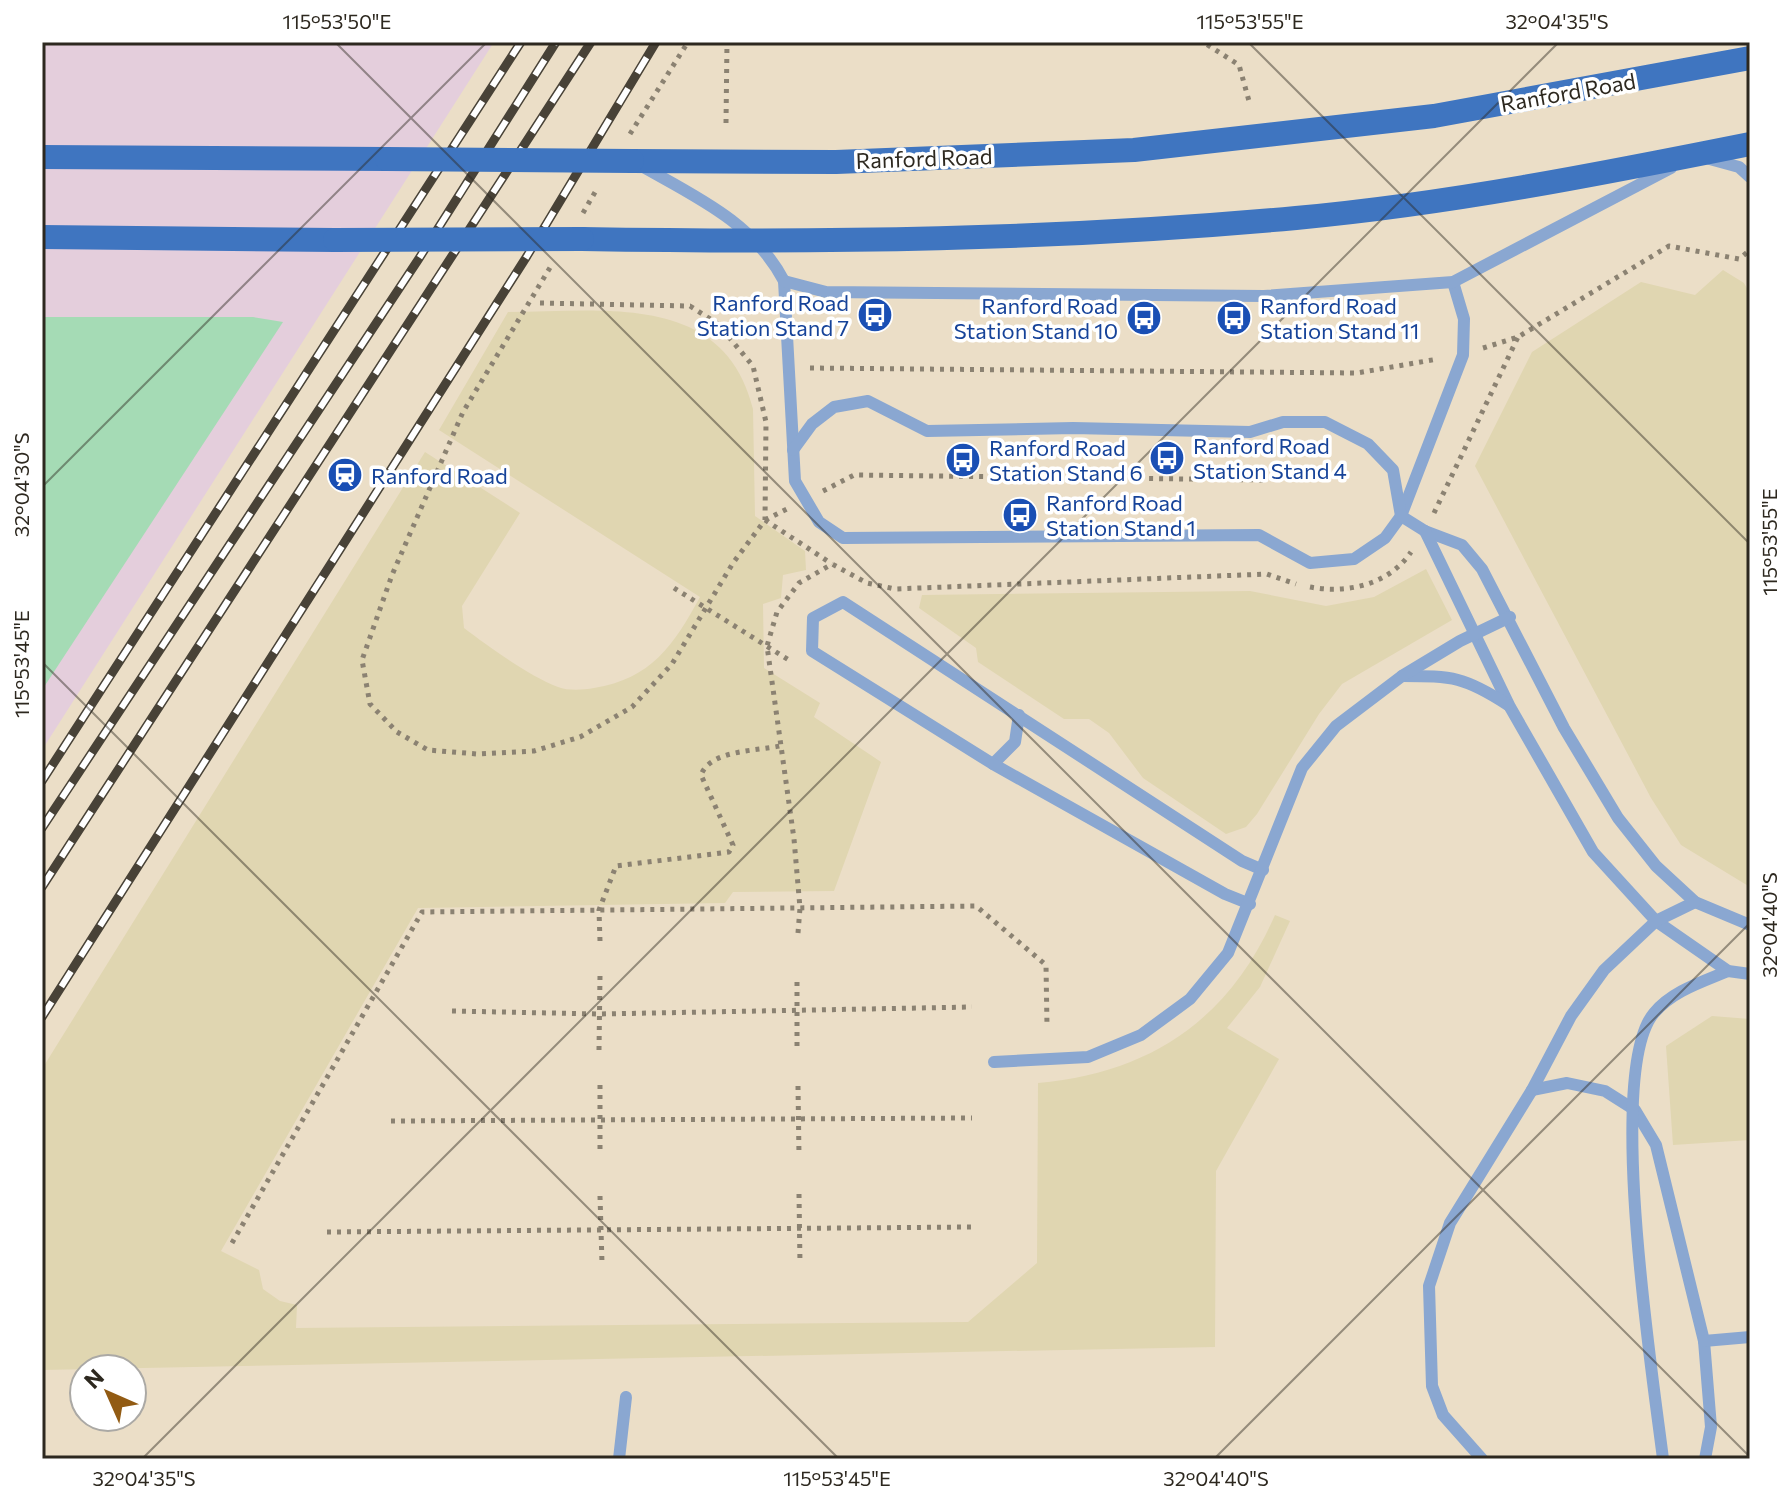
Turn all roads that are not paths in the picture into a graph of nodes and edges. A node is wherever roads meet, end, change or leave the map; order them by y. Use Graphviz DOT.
graph roads {
  1 [pos="1750,58"];
  2 [pos="1750,144"];
  3 [pos="1695,155"];
  4 [pos="42,157"];
  5 [pos="632,161"];
  6 [pos="1750,177"];
  7 [pos="42,237"];
  8 [pos="759,242"];
  9 [pos="784,281"];
  10 [pos="1453,282"];
  11 [pos="793,450"];
  12 [pos="1401,516"];
  13 [pos="1425,531"];
  14 [pos="1510,617"];
  15 [pos="1475,633"];
  16 [pos="1402,676"];
  17 [pos="1510,707"];
  18 [pos="1019,715"];
  19 [pos="993,764"];
  20 [pos="1263,870"];
  21 [pos="1695,902"];
  22 [pos="1250,904"];
  23 [pos="1656,921"];
  24 [pos="1750,925"];
  25 [pos="1728,971"];
  26 [pos="1750,974"];
  27 [pos="994,1062"];
  28 [pos="1532,1090"];
  29 [pos="1635,1110"];
  30 [pos="1750,1337"];
  31 [pos="1704,1341"];
  32 [pos="626,1397"];
  33 [pos="619,1459"];
  34 [pos="1482,1459"];
  35 [pos="1663,1459"];
  36 [pos="1705,1459"];
  1 -- 5 [label="main road, Ranford Road"];
  2 -- 3 [label="main road"];
  3 -- 6 [label="lane"];
  3 -- 8 [label="main road"];
  3 -- 10 [label="lane"];
  4 -- 5 [label="main road, Ranford Road, bridge"];
  5 -- 8 [label="lane"];
  7 -- 8 [label="main road, bridge"];
  8 -- 9 [label="lane"];
  9 -- 10 [label="lane"];
  9 -- 11 [label="lane"];
  10 -- 12 [label="lane"];
  11 -- 12 [label="lane"];
  11 -- 12 [label="lane"];
  12 -- 13 [label="lane"];
  13 -- 14 [label="lane"];
  13 -- 15 [label="lane"];
  14 -- 15 [label="lane"];
  14 -- 21 [label="lane"];
  15 -- 16 [label="lane"];
  15 -- 17 [label="lane"];
  16 -- 17 [label="lane"];
  16 -- 20 [label="lane"];
  17 -- 23 [label="lane"];
  18 -- 19 [label="lane"];
  18 -- 19 [label="lane"];
  18 -- 20 [label="lane"];
  19 -- 22 [label="lane"];
  20 -- 22 [label="lane"];
  21 -- 23 [label="lane"];
  21 -- 24 [label="lane"];
  22 -- 27 [label="lane"];
  23 -- 25 [label="lane"];
  23 -- 28 [label="lane"];
  25 -- 26 [label="lane"];
  25 -- 29 [label="lane"];
  28 -- 29 [label="lane"];
  28 -- 34 [label="lane"];
  29 -- 31 [label="lane"];
  29 -- 35 [label="lane"];
  30 -- 31 [label="lane"];
  31 -- 36 [label="lane"];
  32 -- 33 [label="lane"];
}
